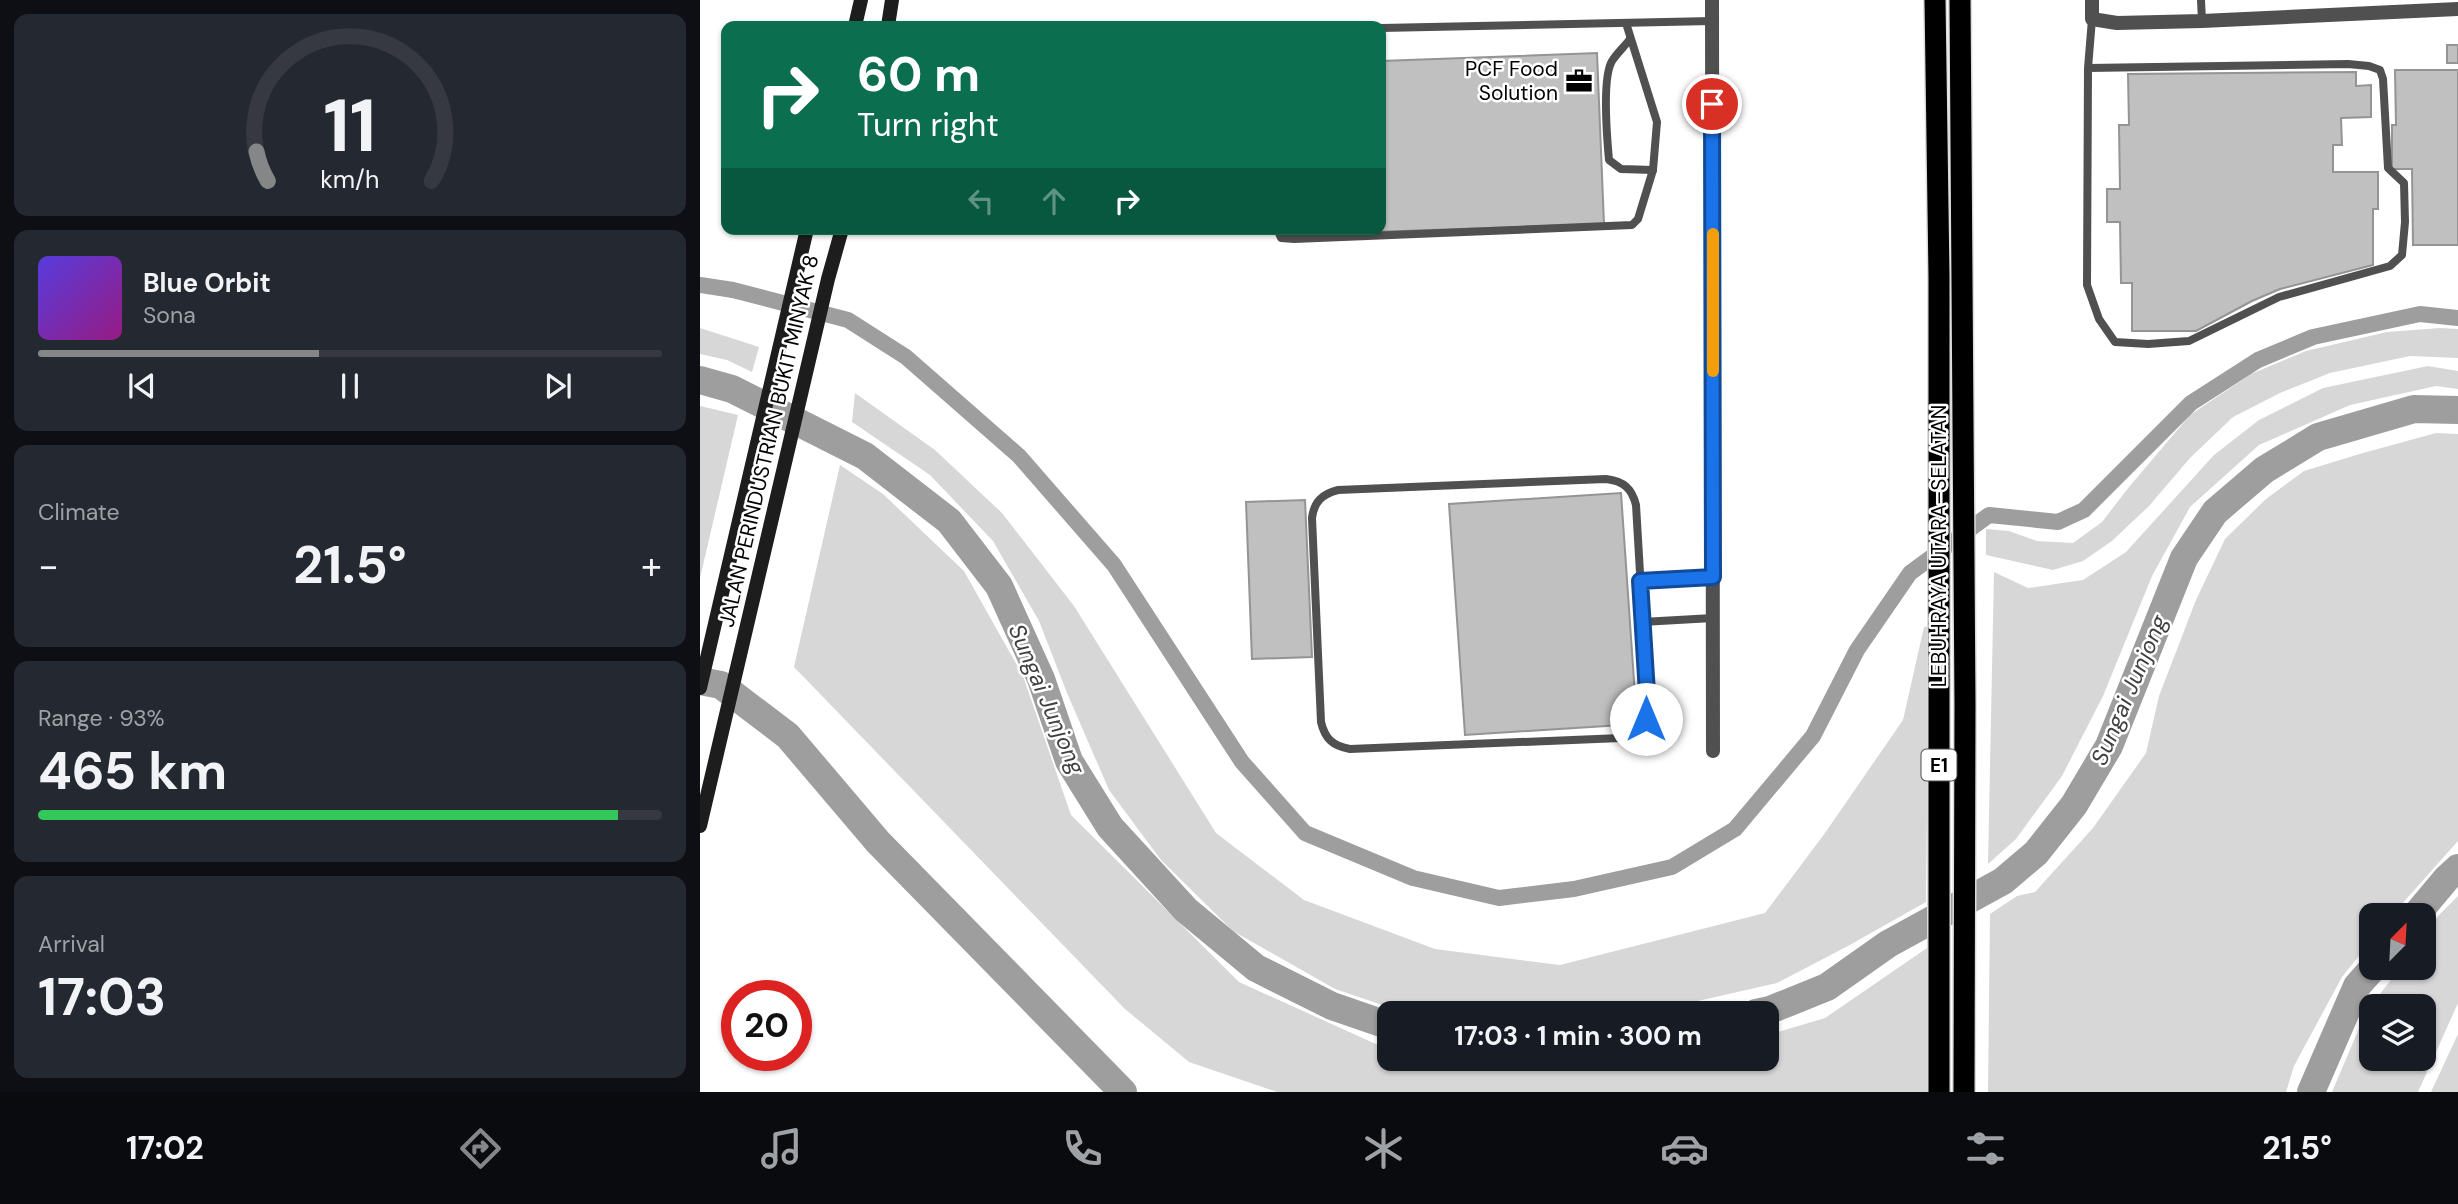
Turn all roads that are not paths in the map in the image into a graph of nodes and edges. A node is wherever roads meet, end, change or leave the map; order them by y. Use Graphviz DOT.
graph roads {
  1 [pos="861,0"];
  2 [pos="892,0"];
  3 [pos="1712,0"];
  4 [pos="1935,0"];
  5 [pos="1960,0"];
  6 [pos="2092,0"];
  7 [pos="2201,0"];
  8 [pos="2458,9"];
  9 [pos="2092,19"];
  10 [pos="856,21"];
  11 [pos="889,21"];
  12 [pos="1712,21"];
  13 [pos="2202,21"];
  14 [pos="1626,23"];
  15 [pos="1386,28"];
  16 [pos="1630,39"];
  17 [pos="2088,68"];
  18 [pos="1653,170"];
  19 [pos="806,235"];
  20 [pos="840,235"];
  21 [pos="1280,235"];
  22 [pos="1713,577"];
  23 [pos="1640,581"];
  24 [pos="1713,618"];
  25 [pos="1642,622"];
  26 [pos="700,688"];
  27 [pos="1713,751"];
  28 [pos="700,826"];
  29 [pos="1939,1092"];
  30 [pos="1964,1092"];
  1 -- 10 [label="street"];
  2 -- 11 [label="street"];
  3 -- 12 [label="street"];
  4 -- 29 [label="highway, LEBUHRAYA UTARA–SELATAN / E1"];
  5 -- 30 [label="highway, LEBUHRAYA UTARA–SELATAN / E1"];
  6 -- 9 [label="street"];
  7 -- 13 [label="lane"];
  8 -- 13 [label="street"];
  9 -- 13 [label="street"];
  9 -- 17 [label="lane"];
  12 -- 14 [label="lane"];
  12 -- 22 [label="street"];
  14 -- 15 [label="lane"];
  14 -- 16 [label="lane"];
  16 -- 18 [label="lane"];
  16 -- 18 [label="lane"];
  17 -- 17 [label="lane"];
  18 -- 21 [label="lane"];
  19 -- 26 [label="street, JALAN PERINDUSTRIAN BUKIT MINYAK 8"];
  20 -- 28 [label="street, JALAN PERINDUSTRIAN BUKIT MINYAK 8"];
  22 -- 23 [label="lane"];
  22 -- 24 [label="street"];
  23 -- 25 [label="lane"];
  23 -- 25 [label="lane"];
  24 -- 25 [label="lane"];
  24 -- 27 [label="street"];
}
